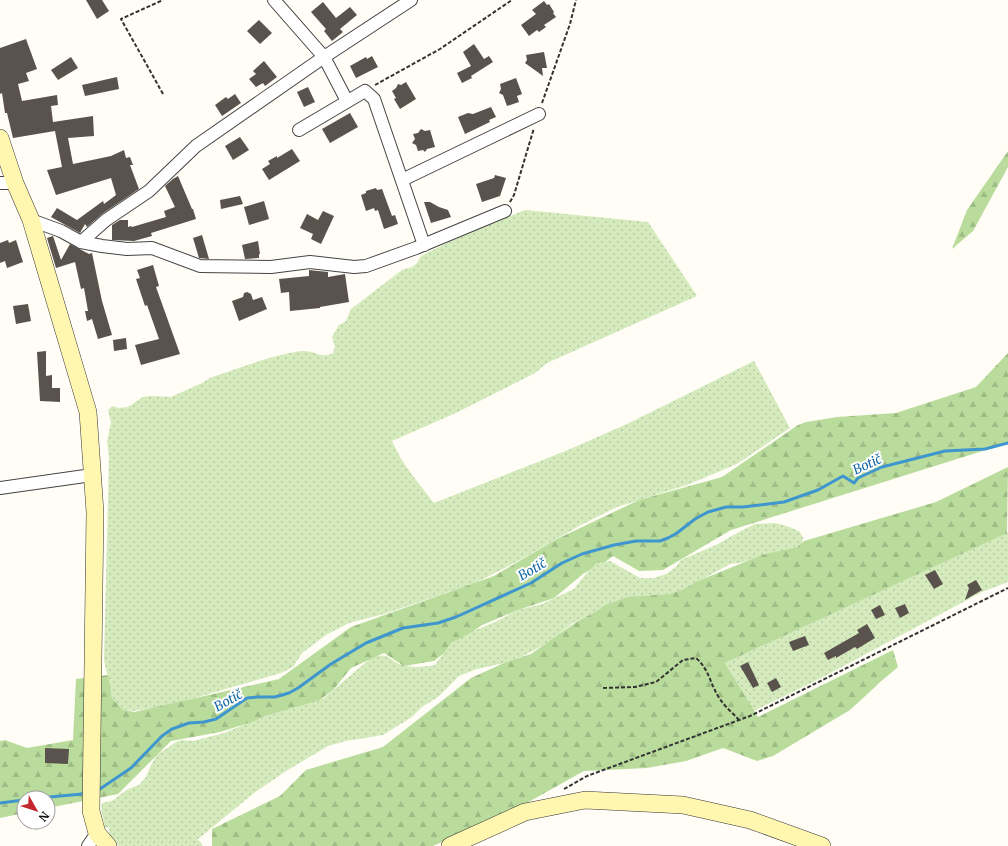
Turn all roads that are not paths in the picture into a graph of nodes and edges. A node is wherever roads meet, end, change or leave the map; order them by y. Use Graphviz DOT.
graph roads {
  1 [pos="274,0"];
  2 [pos="411,0"];
  3 [pos="324,57"];
  4 [pos="347,101"];
  5 [pos="539,114"];
  6 [pos="299,130"];
  7 [pos="0,138"];
  8 [pos="402,180"];
  9 [pos="8,183"];
  10 [pos="505,211"];
  11 [pos="31,220"];
  12 [pos="81,242"];
  13 [pos="424,245"];
  14 [pos="92,475"];
  15 [pos="0,488"];
  16 [pos="93,839"];
  17 [pos="108,846"];
  18 [pos="450,846"];
  19 [pos="822,846"];
  1 -- 3 [label="street"];
  2 -- 3 [label="street"];
  3 -- 4 [label="street"];
  3 -- 12 [label="street"];
  4 -- 6 [label="street"];
  4 -- 8 [label="street"];
  5 -- 8 [label="street"];
  7 -- 9 [label="street"];
  8 -- 13 [label="street"];
  9 -- 11 [label="street"];
  10 -- 13 [label="street"];
  11 -- 12 [label="street"];
  11 -- 14 [label="street"];
  12 -- 13 [label="street"];
  14 -- 15 [label="street"];
  14 -- 16 [label="street"];
  16 -- 17 [label="street"];
  18 -- 19 [label="street"];
}
